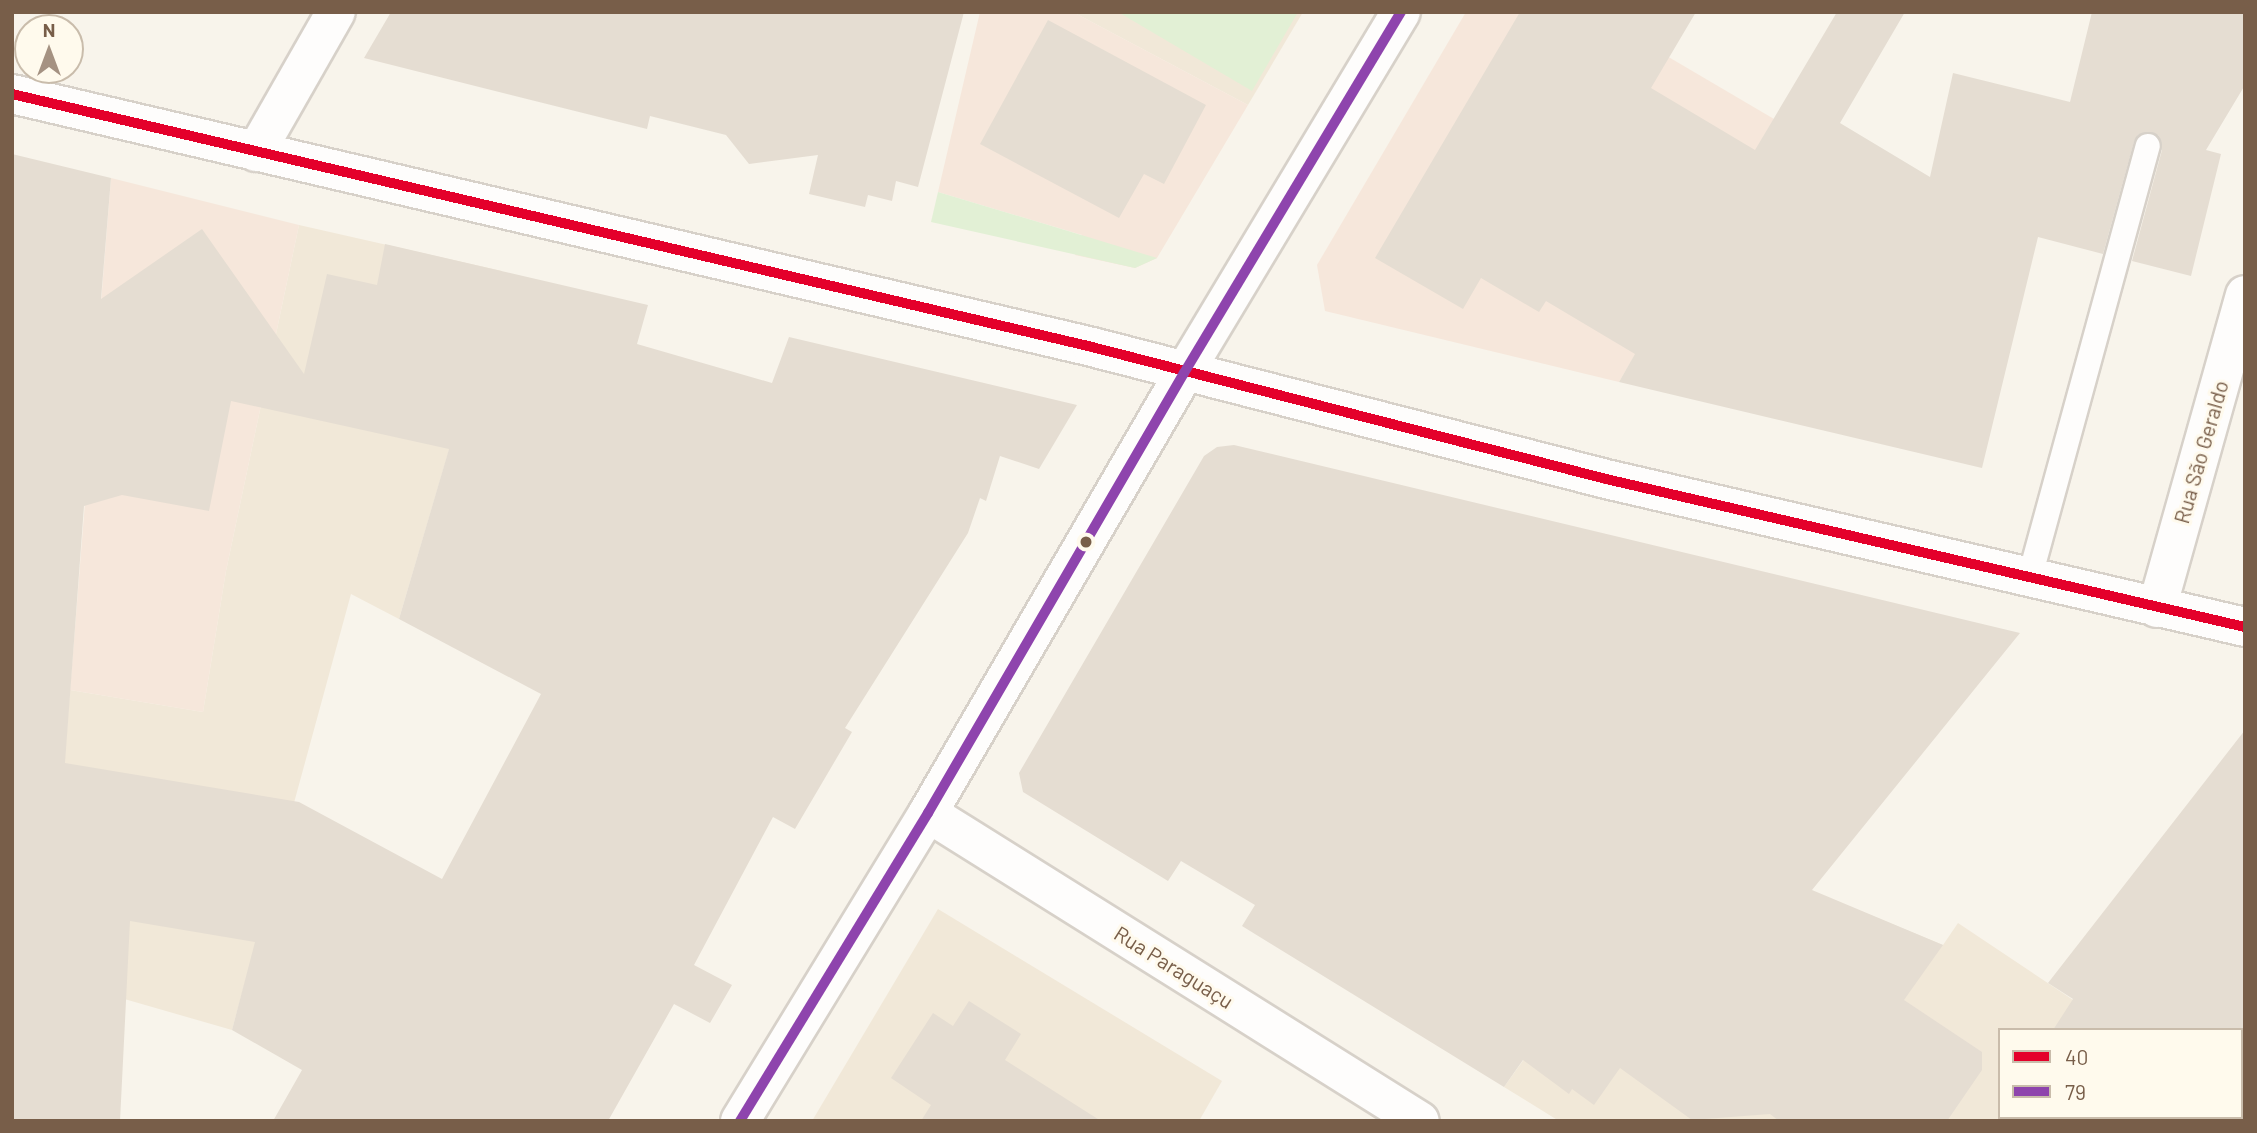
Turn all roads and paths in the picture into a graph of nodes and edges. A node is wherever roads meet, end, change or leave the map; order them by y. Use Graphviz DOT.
graph roads {
  1 [pos="336,12"];
  2 [pos="1401,12"];
  3 [pos="12,94"];
  4 [pos="2148,146"];
  5 [pos="256,152"];
  6 [pos="2245,295"];
  7 [pos="1184,373"];
  8 [pos="2029,580"];
  9 [pos="2157,608"];
  10 [pos="2245,627"];
  11 [pos="928,813"];
  12 [pos="740,1121"];
  13 [pos="1420,1121"];
  1 -- 5 [label="street"];
  2 -- 7 [label="street"];
  3 -- 5 [label="street"];
  4 -- 8 [label="lane"];
  5 -- 7 [label="street"];
  6 -- 9 [label="street, Rua São Geraldo"];
  7 -- 8 [label="street"];
  7 -- 11 [label="street"];
  8 -- 9 [label="street"];
  9 -- 10 [label="street"];
  11 -- 12 [label="street"];
  11 -- 13 [label="street, Rua Paraguaçu"];
}
